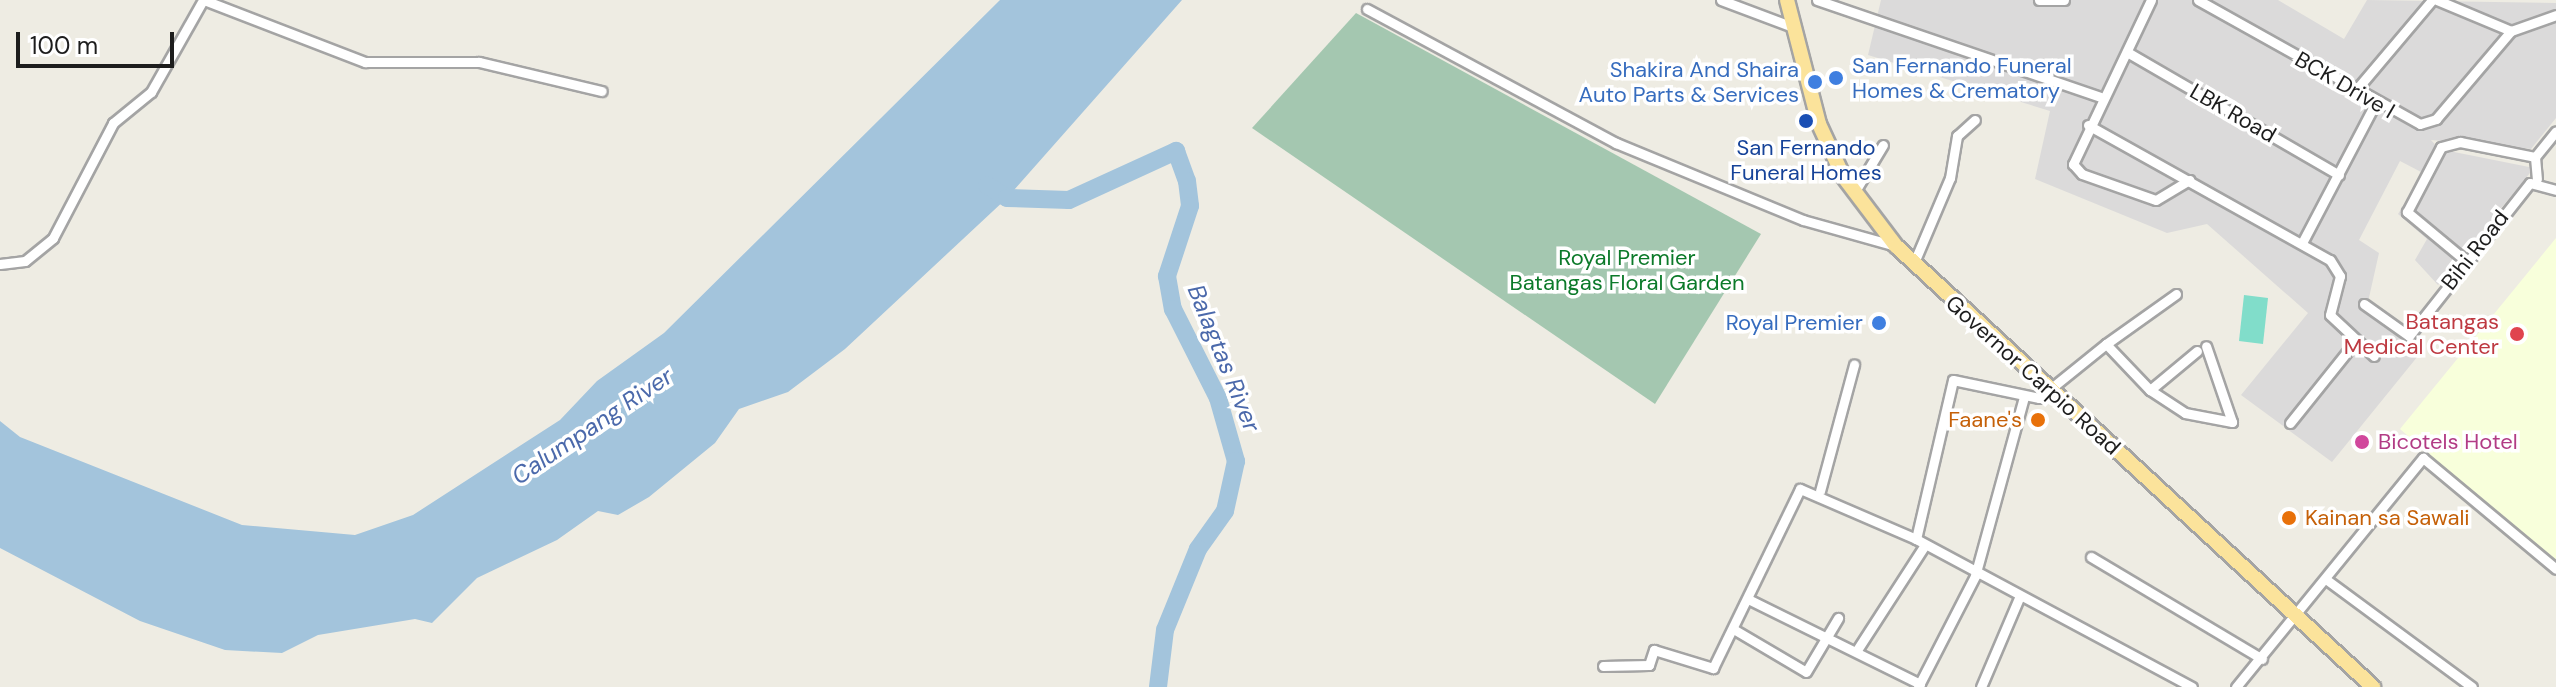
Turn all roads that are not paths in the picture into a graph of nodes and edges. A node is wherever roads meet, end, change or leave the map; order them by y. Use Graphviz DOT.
graph roads {
  1 [pos="204,0"];
  2 [pos="1721,0"];
  3 [pos="1787,0"];
  4 [pos="1817,0"];
  5 [pos="2039,0"];
  6 [pos="2064,0"];
  7 [pos="2151,0"];
  8 [pos="2198,0"];
  9 [pos="2434,0"];
  10 [pos="1367,9"];
  11 [pos="2556,15"];
  12 [pos="1790,26"];
  13 [pos="2511,31"];
  14 [pos="2127,52"];
  15 [pos="2356,90"];
  16 [pos="602,91"];
  17 [pos="2100,97"];
  18 [pos="2375,104"];
  19 [pos="1975,120"];
  20 [pos="2088,125"];
  21 [pos="2556,131"];
  22 [pos="1883,145"];
  23 [pos="2535,157"];
  24 [pos="2339,175"];
  25 [pos="2537,179"];
  26 [pos="2189,180"];
  27 [pos="2556,190"];
  28 [pos="1854,193"];
  29 [pos="2302,243"];
  30 [pos="1896,246"];
  31 [pos="2466,261"];
  32 [pos="0,264"];
  33 [pos="1913,265"];
  34 [pos="2176,294"];
  35 [pos="2364,304"];
  36 [pos="2355,342"];
  37 [pos="2106,344"];
  38 [pos="2374,356"];
  39 [pos="1854,365"];
  40 [pos="2150,390"];
  41 [pos="2049,391"];
  42 [pos="2024,397"];
  43 [pos="2290,423"];
  44 [pos="1820,491"];
  45 [pos="1920,542"];
  46 [pos="2091,557"];
  47 [pos="2556,569"];
  48 [pos="1975,576"];
  49 [pos="2327,580"];
  50 [pos="2019,598"];
  51 [pos="1748,599"];
  52 [pos="2298,616"];
  53 [pos="1838,618"];
  54 [pos="1735,630"];
  55 [pos="1826,634"];
  56 [pos="1857,650"];
  57 [pos="2262,659"];
  58 [pos="1603,666"];
  59 [pos="1919,686"];
  60 [pos="1981,687"];
  61 [pos="2192,687"];
  62 [pos="2236,687"];
  63 [pos="2373,687"];
  64 [pos="2472,687"];
  1 -- 16 [label="street"];
  1 -- 32 [label="street"];
  2 -- 12 [label="street"];
  3 -- 12 [label="main road, Governor Carpio Road"];
  4 -- 17 [label="street"];
  5 -- 6 [label="street"];
  7 -- 14 [label="street"];
  8 -- 15 [label="street, BCK Drive I"];
  9 -- 13 [label="street"];
  9 -- 15 [label="street"];
  10 -- 30 [label="street"];
  11 -- 13 [label="street, BCK Drive I"];
  12 -- 28 [label="main road, Governor Carpio Road"];
  13 -- 18 [label="street, BCK Drive I"];
  14 -- 17 [label="street"];
  14 -- 24 [label="street, LBK Road"];
  15 -- 18 [label="street, BCK Drive I"];
  17 -- 20 [label="street"];
  18 -- 24 [label="street"];
  19 -- 33 [label="street"];
  20 -- 26 [label="street"];
  20 -- 26 [label="street"];
  21 -- 23 [label="street"];
  22 -- 28 [label="street"];
  23 -- 25 [label="street"];
  23 -- 31 [label="street"];
  24 -- 29 [label="street"];
  25 -- 27 [label="street"];
  25 -- 31 [label="street, Bihi Road"];
  26 -- 29 [label="street"];
  28 -- 30 [label="main road, Governor Carpio Road"];
  29 -- 36 [label="street"];
  30 -- 33 [label="main road, Governor Carpio Road"];
  31 -- 35 [label="street, Bihi Road"];
  33 -- 41 [label="main road, Governor Carpio Road"];
  34 -- 37 [label="street"];
  36 -- 38 [label="street"];
  36 -- 43 [label="street"];
  37 -- 40 [label="street"];
  37 -- 41 [label="street"];
  39 -- 44 [label="street"];
  40 -- 40 [label="street"];
  41 -- 42 [label="street"];
  41 -- 52 [label="main road, Governor Carpio Road"];
  42 -- 45 [label="street"];
  42 -- 48 [label="street"];
  44 -- 45 [label="street"];
  44 -- 51 [label="street"];
  45 -- 48 [label="street"];
  45 -- 56 [label="street"];
  46 -- 57 [label="street"];
  47 -- 49 [label="street"];
  48 -- 50 [label="street"];
  48 -- 59 [label="street"];
  49 -- 52 [label="street"];
  49 -- 64 [label="street"];
  50 -- 60 [label="street"];
  50 -- 61 [label="street"];
  51 -- 54 [label="street"];
  51 -- 55 [label="street"];
  52 -- 57 [label="street"];
  52 -- 63 [label="main road, Governor Carpio Road"];
  53 -- 55 [label="street"];
  54 -- 55 [label="street"];
  54 -- 58 [label="street"];
  55 -- 56 [label="street"];
  56 -- 59 [label="street"];
  57 -- 62 [label="street"];
}
